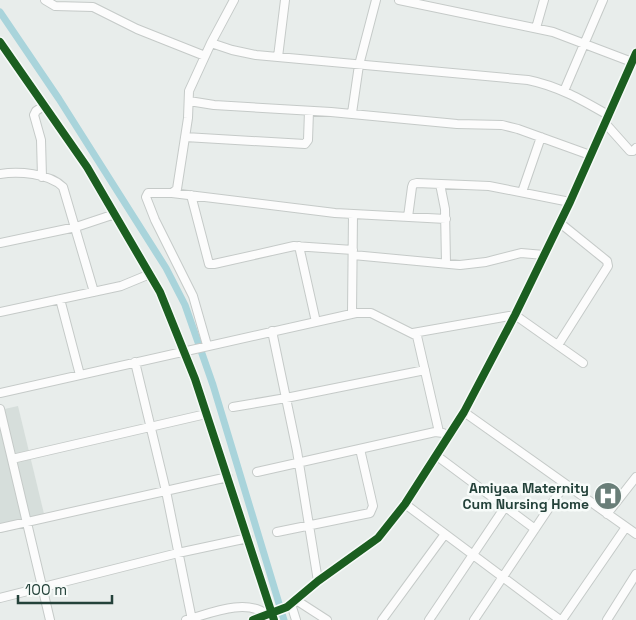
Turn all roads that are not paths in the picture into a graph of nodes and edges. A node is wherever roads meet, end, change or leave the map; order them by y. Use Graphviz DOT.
graph roads {
  1 [pos="45,0"];
  2 [pos="234,0"];
  3 [pos="285,0"];
  4 [pos="376,0"];
  5 [pos="399,0"];
  6 [pos="544,0"];
  7 [pos="603,0"];
  8 [pos="536,28"];
  9 [pos="0,42"];
  10 [pos="211,43"];
  11 [pos="585,43"];
  12 [pos="636,53"];
  13 [pos="205,56"];
  14 [pos="278,57"];
  15 [pos="632,62"];
  16 [pos="359,65"];
  17 [pos="564,90"];
  18 [pos="189,101"];
  19 [pos="45,105"];
  20 [pos="309,110"];
  21 [pos="352,114"];
  22 [pos="607,119"];
  23 [pos="185,137"];
  24 [pos="541,137"];
  25 [pos="636,148"];
  26 [pos="590,156"];
  27 [pos="0,174"];
  28 [pos="42,178"];
  29 [pos="440,184"];
  30 [pos="522,192"];
  31 [pos="172,193"];
  32 [pos="191,195"];
  33 [pos="570,202"];
  34 [pos="115,214"];
  35 [pos="353,214"];
  36 [pos="408,217"];
  37 [pos="446,219"];
  38 [pos="560,223"];
  39 [pos="76,226"];
  40 [pos="0,243"];
  41 [pos="299,246"];
  42 [pos="353,252"];
  43 [pos="544,255"];
  44 [pos="446,263"];
  45 [pos="150,274"];
  46 [pos="94,292"];
  47 [pos="60,299"];
  48 [pos="0,312"];
  49 [pos="352,314"];
  50 [pos="515,315"];
  51 [pos="316,322"];
  52 [pos="272,331"];
  53 [pos="413,333"];
  54 [pos="206,345"];
  55 [pos="558,345"];
  56 [pos="186,351"];
  57 [pos="135,362"];
  58 [pos="583,363"];
  59 [pos="425,370"];
  60 [pos="80,375"];
  61 [pos="0,393"];
  62 [pos="286,398"];
  63 [pos="233,407"];
  64 [pos="0,409"];
  65 [pos="464,412"];
  66 [pos="206,414"];
  67 [pos="150,427"];
  68 [pos="439,432"];
  69 [pos="450,434"];
  70 [pos="360,449"];
  71 [pos="436,456"];
  72 [pos="12,459"];
  73 [pos="299,463"];
  74 [pos="257,472"];
  75 [pos="228,477"];
  76 [pos="636,477"];
  77 [pos="565,484"];
  78 [pos="166,491"];
  79 [pos="405,504"];
  80 [pos="505,507"];
  81 [pos="607,514"];
  82 [pos="27,522"];
  83 [pos="309,525"];
  84 [pos="626,527"];
  85 [pos="0,528"];
  86 [pos="535,529"];
  87 [pos="278,532"];
  88 [pos="445,534"];
  89 [pos="636,534"];
  90 [pos="248,538"];
  91 [pos="178,553"];
  92 [pos="473,555"];
  93 [pos="636,574"];
  94 [pos="503,577"];
  95 [pos="318,581"];
  96 [pos="42,588"];
  97 [pos="0,598"];
  98 [pos="291,604"];
  99 [pos="272,614"];
  100 [pos="50,620"];
  101 [pos="190,620"];
  102 [pos="253,620"];
  103 [pos="296,620"];
  104 [pos="327,620"];
  105 [pos="382,620"];
  106 [pos="429,620"];
  107 [pos="474,620"];
  108 [pos="561,620"];
  109 [pos="607,620"];
  1 -- 13 [label="street"];
  2 -- 10 [label="street"];
  3 -- 14 [label="street"];
  4 -- 16 [label="street"];
  5 -- 8 [label="street"];
  6 -- 8 [label="street"];
  7 -- 11 [label="street"];
  8 -- 11 [label="street"];
  9 -- 19 [label="street"];
  10 -- 13 [label="street"];
  10 -- 14 [label="street"];
  11 -- 15 [label="street"];
  11 -- 17 [label="street"];
  12 -- 15 [label="street"];
  13 -- 18 [label="street"];
  14 -- 16 [label="street"];
  15 -- 22 [label="street"];
  16 -- 17 [label="street"];
  16 -- 21 [label="street"];
  17 -- 22 [label="street"];
  18 -- 20 [label="street"];
  18 -- 23 [label="street"];
  19 -- 28 [label="street"];
  19 -- 34 [label="street"];
  20 -- 21 [label="street"];
  20 -- 23 [label="street"];
  21 -- 24 [label="street"];
  22 -- 25 [label="street"];
  22 -- 26 [label="street"];
  23 -- 31 [label="street"];
  24 -- 26 [label="street"];
  24 -- 30 [label="street"];
  26 -- 33 [label="street"];
  27 -- 28 [label="street"];
  28 -- 39 [label="street"];
  29 -- 30 [label="street"];
  29 -- 36 [label="street"];
  29 -- 37 [label="street"];
  30 -- 33 [label="street"];
  31 -- 32 [label="street"];
  31 -- 54 [label="street"];
  32 -- 35 [label="street"];
  32 -- 41 [label="street"];
  33 -- 38 [label="street"];
  34 -- 39 [label="street"];
  34 -- 45 [label="street"];
  35 -- 36 [label="street"];
  35 -- 42 [label="street"];
  36 -- 37 [label="street"];
  37 -- 44 [label="street"];
  38 -- 43 [label="street"];
  38 -- 55 [label="street"];
  39 -- 40 [label="street"];
  39 -- 46 [label="street"];
  41 -- 42 [label="street"];
  41 -- 51 [label="street"];
  42 -- 44 [label="street"];
  42 -- 49 [label="street"];
  43 -- 44 [label="street"];
  43 -- 50 [label="street"];
  45 -- 46 [label="street"];
  45 -- 56 [label="street"];
  46 -- 47 [label="street"];
  47 -- 48 [label="street"];
  47 -- 60 [label="street"];
  49 -- 51 [label="street"];
  49 -- 53 [label="street"];
  50 -- 53 [label="street"];
  50 -- 55 [label="street"];
  50 -- 65 [label="street"];
  51 -- 52 [label="street"];
  52 -- 54 [label="street"];
  52 -- 62 [label="street"];
  53 -- 59 [label="street"];
  54 -- 56 [label="street"];
  55 -- 58 [label="street"];
  56 -- 57 [label="street"];
  56 -- 66 [label="street"];
  57 -- 60 [label="street"];
  57 -- 67 [label="street"];
  59 -- 62 [label="street"];
  59 -- 68 [label="street"];
  60 -- 61 [label="street"];
  62 -- 63 [label="street"];
  62 -- 73 [label="street"];
  64 -- 72 [label="street"];
  65 -- 69 [label="street"];
  65 -- 77 [label="street"];
  66 -- 67 [label="street"];
  66 -- 75 [label="street"];
  67 -- 72 [label="street"];
  67 -- 78 [label="street"];
  68 -- 69 [label="street"];
  68 -- 70 [label="street"];
  69 -- 71 [label="street"];
  70 -- 73 [label="street"];
  70 -- 83 [label="street"];
  71 -- 79 [label="street"];
  71 -- 80 [label="street"];
  72 -- 82 [label="street"];
  73 -- 74 [label="street"];
  73 -- 83 [label="street"];
  75 -- 78 [label="street"];
  75 -- 90 [label="street"];
  76 -- 81 [label="street"];
  77 -- 81 [label="street"];
  77 -- 86 [label="street"];
  78 -- 82 [label="street"];
  78 -- 91 [label="street"];
  79 -- 88 [label="street"];
  79 -- 95 [label="street"];
  80 -- 86 [label="street"];
  80 -- 92 [label="street"];
  81 -- 84 [label="street"];
  82 -- 85 [label="street"];
  82 -- 96 [label="street"];
  83 -- 87 [label="street"];
  83 -- 95 [label="street"];
  84 -- 89 [label="street"];
  84 -- 108 [label="street"];
  86 -- 94 [label="street"];
  88 -- 92 [label="street"];
  88 -- 105 [label="street"];
  90 -- 91 [label="street"];
  90 -- 99 [label="street"];
  91 -- 96 [label="street"];
  91 -- 101 [label="street"];
  92 -- 94 [label="street"];
  92 -- 106 [label="street"];
  93 -- 109 [label="street"];
  94 -- 107 [label="street"];
  94 -- 108 [label="street"];
  95 -- 98 [label="street"];
  96 -- 97 [label="street"];
  96 -- 100 [label="street"];
  98 -- 99 [label="street"];
  98 -- 103 [label="street"];
  98 -- 104 [label="street"];
  99 -- 101 [label="street"];
  99 -- 102 [label="street"];
}
